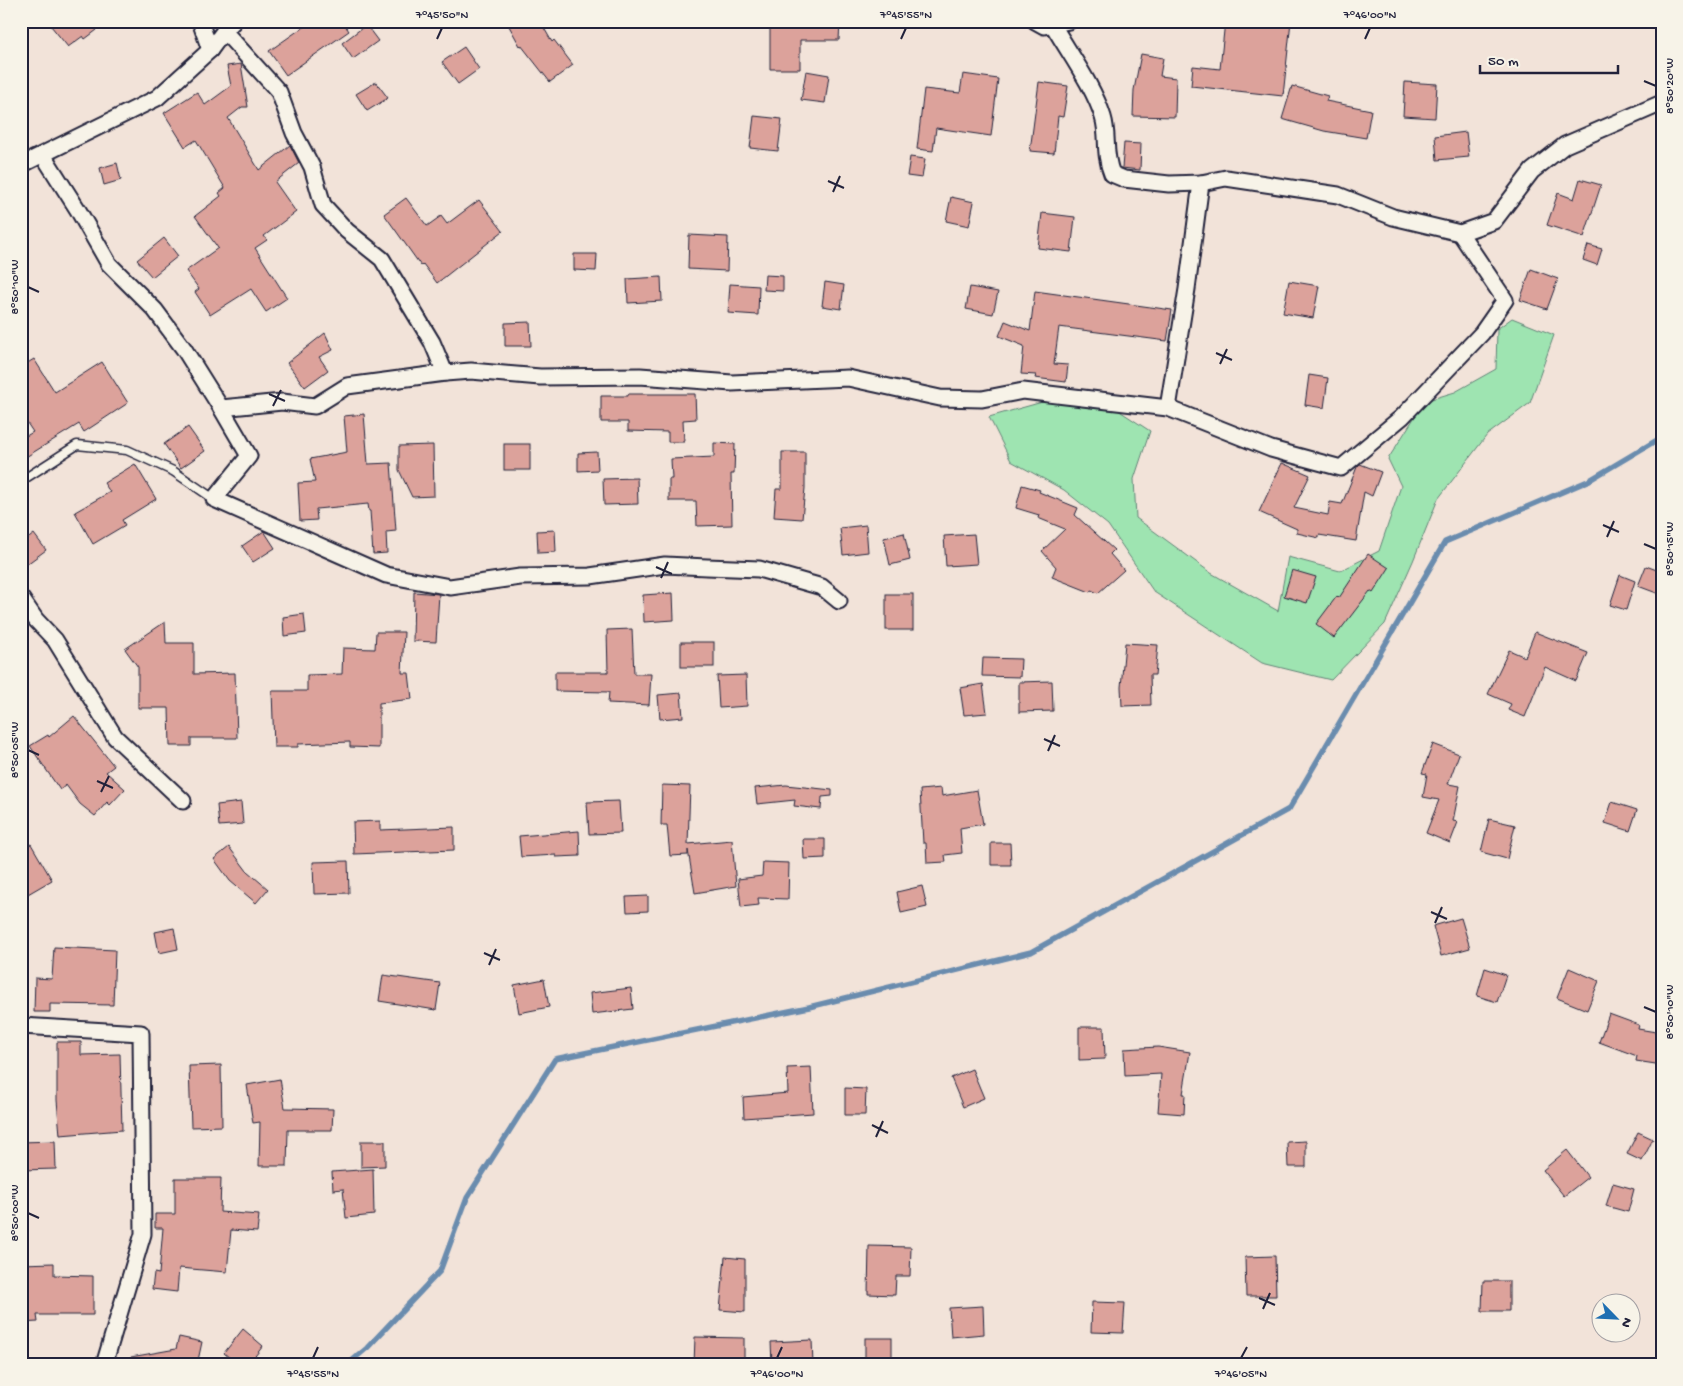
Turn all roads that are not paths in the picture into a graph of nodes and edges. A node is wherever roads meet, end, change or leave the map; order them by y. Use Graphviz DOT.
graph roads {
  1 [pos="200,21"];
  2 [pos="1035,21"];
  3 [pos="1069,21"];
  4 [pos="1053,25"];
  5 [pos="229,26"];
  6 [pos="210,50"];
  7 [pos="1662,103"];
  8 [pos="43,155"];
  9 [pos="21,166"];
  10 [pos="1201,183"];
  11 [pos="1460,234"];
  12 [pos="445,373"];
  13 [pos="221,408"];
  14 [pos="1168,408"];
  15 [pos="21,481"];
  16 [pos="214,499"];
  17 [pos="21,598"];
  18 [pos="839,601"];
  19 [pos="183,801"];
  20 [pos="21,1026"];
  21 [pos="104,1365"];
  1 -- 6 [label="street"];
  2 -- 4 [label="street"];
  3 -- 4 [label="street"];
  4 -- 10 [label="street"];
  5 -- 6 [label="street"];
  5 -- 12 [label="street"];
  6 -- 8 [label="street"];
  7 -- 11 [label="street"];
  8 -- 9 [label="street"];
  8 -- 13 [label="street"];
  10 -- 11 [label="street"];
  10 -- 14 [label="street"];
  11 -- 14 [label="street"];
  12 -- 13 [label="street"];
  12 -- 14 [label="street"];
  13 -- 16 [label="street"];
  15 -- 16 [label="lane"];
  16 -- 18 [label="street"];
  17 -- 19 [label="street"];
  20 -- 21 [label="street"];
}
